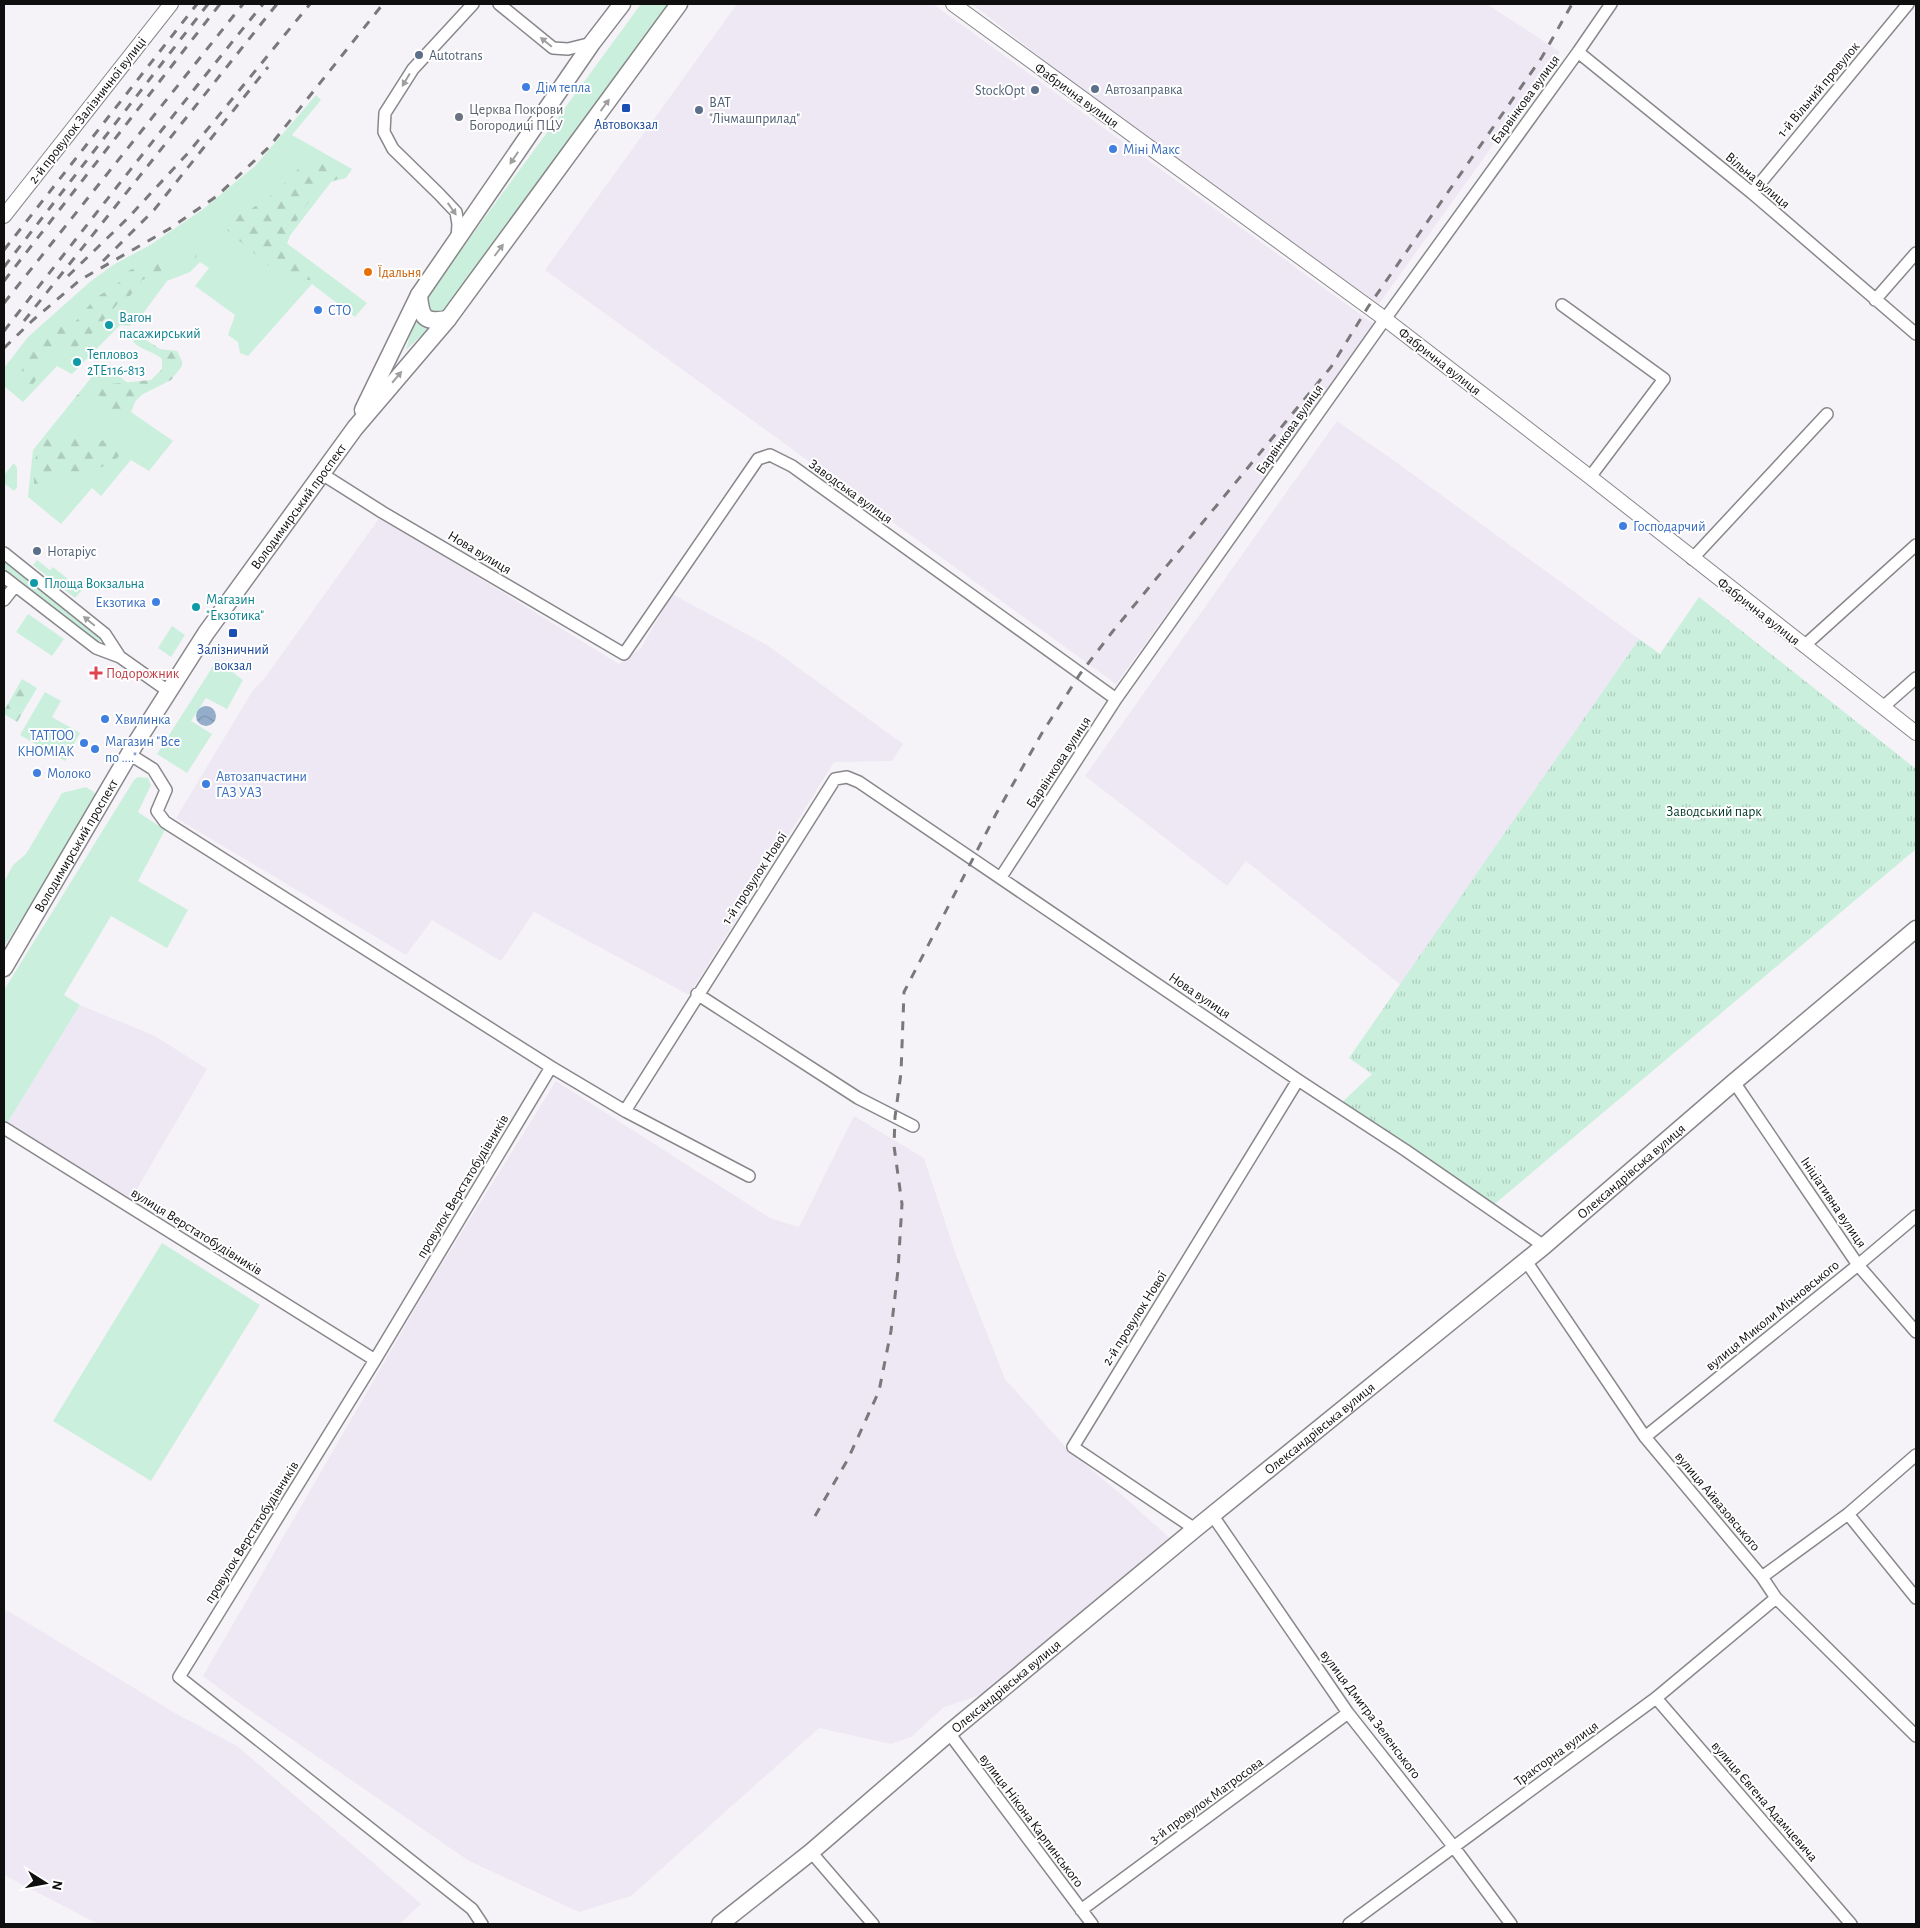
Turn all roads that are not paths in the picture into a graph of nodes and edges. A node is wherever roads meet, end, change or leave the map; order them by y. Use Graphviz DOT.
graph roads {
  1 [pos="171,4"];
  2 [pos="473,4"];
  3 [pos="499,4"];
  4 [pos="622,4"];
  5 [pos="679,4"];
  6 [pos="953,4"];
  7 [pos="1611,4"];
  8 [pos="1908,4"];
  9 [pos="592,43"];
  10 [pos="1578,52"];
  11 [pos="1752,193"];
  12 [pos="4,216"];
  13 [pos="457,241"];
  14 [pos="1916,253"];
  15 [pos="419,295"];
  16 [pos="1875,300"];
  17 [pos="1562,305"];
  18 [pos="1385,319"];
  19 [pos="448,320"];
  20 [pos="1916,334"];
  21 [pos="1828,414"];
  22 [pos="355,428"];
  23 [pos="322,474"];
  24 [pos="1590,477"];
  25 [pos="1916,545"];
  26 [pos="4,553"];
  27 [pos="1692,558"];
  28 [pos="4,577"];
  29 [pos="15,586"];
  30 [pos="4,600"];
  31 [pos="1804,646"];
  32 [pos="624,654"];
  33 [pos="120,657"];
  34 [pos="1916,678"];
  35 [pos="168,691"];
  36 [pos="1116,699"];
  37 [pos="1883,708"];
  38 [pos="1916,733"];
  39 [pos="129,754"];
  40 [pos="835,778"];
  41 [pos="1001,877"];
  42 [pos="1915,932"];
  43 [pos="4,968"];
  44 [pos="698,994"];
  45 [pos="551,1067"];
  46 [pos="1298,1080"];
  47 [pos="1734,1082"];
  48 [pos="625,1111"];
  49 [pos="912,1126"];
  50 [pos="4,1128"];
  51 [pos="750,1176"];
  52 [pos="1916,1216"];
  53 [pos="1544,1246"];
  54 [pos="1526,1261"];
  55 [pos="1858,1265"];
  56 [pos="1916,1332"];
  57 [pos="375,1360"];
  58 [pos="1645,1437"];
  59 [pos="1916,1455"];
  60 [pos="1848,1514"];
  61 [pos="1213,1516"];
  62 [pos="1195,1529"];
  63 [pos="1762,1577"];
  64 [pos="1776,1598"];
  65 [pos="1916,1598"];
  66 [pos="1656,1698"];
  67 [pos="1348,1713"];
  68 [pos="949,1733"];
  69 [pos="1916,1736"];
  70 [pos="1453,1846"];
  71 [pos="811,1852"];
  72 [pos="1081,1910"];
  73 [pos="482,1924"];
  74 [pos="720,1924"];
  75 [pos="873,1924"];
  76 [pos="1092,1924"];
  77 [pos="1348,1924"];
  78 [pos="1511,1924"];
  79 [pos="1850,1924"];
  1 -- 12 [label="street, 2-й провулок Залізничної вулиці"];
  2 -- 13 [label="street, one-way"];
  9 -- 3 [label="street, one-way"];
  4 -- 9 [label="main road, Володимирський проспект"];
  19 -- 5 [label="main road, Володимирський проспект, one-way"];
  6 -- 18 [label="street, Фабрична вулиця"];
  7 -- 10 [label="street, Барвінкова вулиця"];
  8 -- 11 [label="street, 1-й Вільний провулок"];
  9 -- 13 [label="main road, Володимирський проспект, one-way"];
  10 -- 11 [label="street, Вільна вулиця"];
  10 -- 18 [label="street, Барвінкова вулиця"];
  11 -- 16 [label="street, Вільна вулиця"];
  13 -- 15 [label="main road, Володимирський проспект"];
  14 -- 16 [label="street"];
  15 -- 19 [label="main road"];
  15 -- 22 [label="main road, Володимирський проспект"];
  16 -- 20 [label="street, Вільна вулиця"];
  17 -- 24 [label="street"];
  18 -- 24 [label="street, Фабрична вулиця"];
  18 -- 36 [label="street, Барвінкова вулиця"];
  22 -- 19 [label="main road, Володимирський проспект, one-way"];
  21 -- 27 [label="street"];
  22 -- 23 [label="main road, Володимирський проспект"];
  23 -- 32 [label="street, Нова вулиця"];
  23 -- 35 [label="main road, Володимирський проспект"];
  24 -- 27 [label="street, Фабрична вулиця"];
  25 -- 31 [label="street"];
  33 -- 26 [label="street, one-way"];
  27 -- 31 [label="street, Фабрична вулиця"];
  28 -- 29 [label="street"];
  29 -- 30 [label="street"];
  29 -- 33 [label="street"];
  31 -- 37 [label="street, Фабрична вулиця"];
  32 -- 36 [label="street, Заводська вулиця"];
  33 -- 35 [label="street"];
  34 -- 37 [label="street"];
  35 -- 39 [label="main road, Володимирський проспект"];
  36 -- 41 [label="street, Барвінкова вулиця"];
  37 -- 38 [label="street, Фабрична вулиця"];
  39 -- 43 [label="main road, Володимирський проспект"];
  39 -- 45 [label="street"];
  40 -- 41 [label="street, Нова вулиця"];
  40 -- 44 [label="street, 1-й провулок Нової"];
  41 -- 46 [label="street, Нова вулиця"];
  42 -- 47 [label="main road, Олександрівська вулиця"];
  44 -- 48 [label="street, 1-й провулок Нової"];
  44 -- 49 [label="street"];
  45 -- 48 [label="street"];
  45 -- 57 [label="street, провулок Верстатобудівників"];
  46 -- 53 [label="street, Нова вулиця"];
  46 -- 62 [label="street, 2-й провулок Нової"];
  47 -- 53 [label="main road, Олександрівська вулиця"];
  47 -- 55 [label="street, Ініціативна вулиця"];
  48 -- 51 [label="street"];
  50 -- 57 [label="street, вулиця Верстатобудівників"];
  52 -- 55 [label="street, вулиця Миколи Міхновського"];
  53 -- 54 [label="main road, Олександрівська вулиця"];
  54 -- 58 [label="street, вулиця Айвазовського"];
  54 -- 61 [label="main road, Олександрівська вулиця"];
  55 -- 56 [label="street, Ініціативна вулиця"];
  55 -- 58 [label="street, вулиця Миколи Міхновського"];
  57 -- 73 [label="street, провулок Верстатобудівників"];
  58 -- 63 [label="street, вулиця Айвазовського"];
  59 -- 60 [label="street"];
  60 -- 63 [label="street"];
  60 -- 65 [label="street"];
  61 -- 62 [label="main road, Олександрівська вулиця"];
  61 -- 67 [label="street, вулиця Дмитра Зеленського"];
  62 -- 68 [label="main road, Олександрівська вулиця"];
  63 -- 64 [label="street, вулиця Айвазовського"];
  64 -- 66 [label="street, Тракторна вулиця"];
  64 -- 69 [label="street, вулиця Айвазовського"];
  66 -- 70 [label="street, Тракторна вулиця"];
  66 -- 79 [label="street, вулиця Євгена Адамцевича"];
  67 -- 70 [label="street, вулиця Дмитра Зеленського"];
  67 -- 72 [label="street, 3-й провулок Матросова"];
  68 -- 71 [label="main road, Олександрівська вулиця"];
  68 -- 72 [label="street, вулиця Нікона Карпинського"];
  70 -- 77 [label="street, Тракторна вулиця"];
  70 -- 78 [label="street, вулиця Дмитра Зеленського"];
  71 -- 74 [label="main road, Олександрівська вулиця"];
  71 -- 75 [label="street"];
  72 -- 76 [label="street, вулиця Нікона Карпинського"];
}
